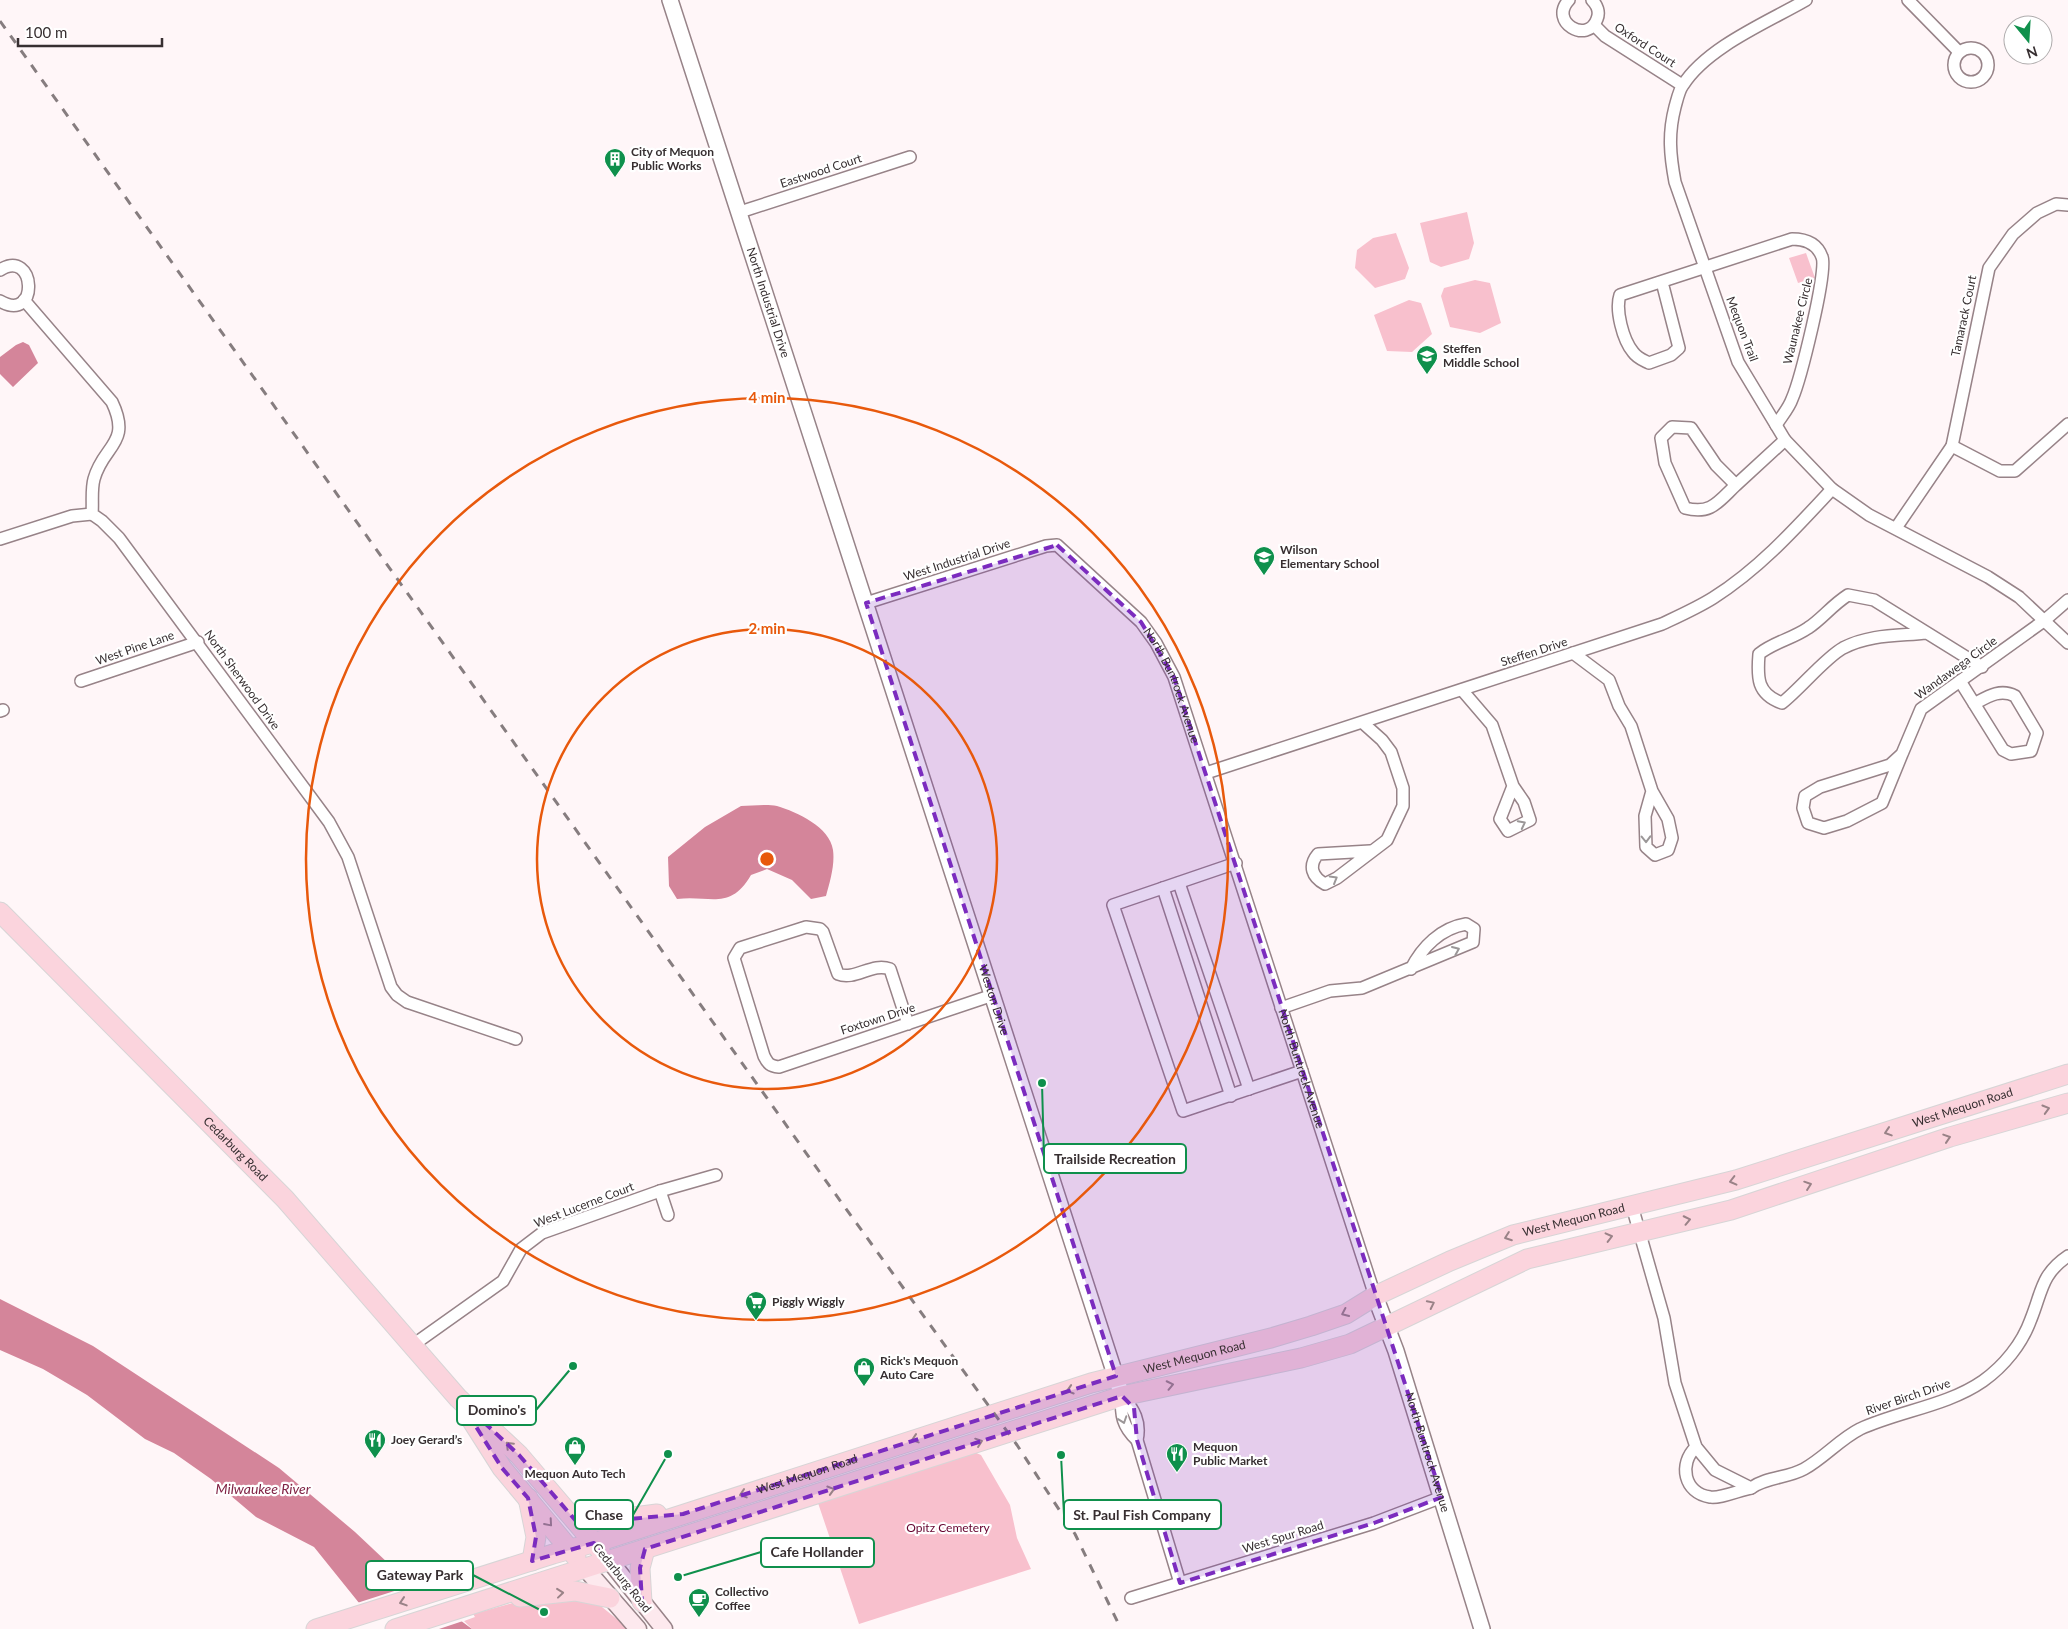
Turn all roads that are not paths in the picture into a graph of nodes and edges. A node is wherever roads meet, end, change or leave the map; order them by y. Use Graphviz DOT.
graph roads {
  1 [pos="670,0"];
  2 [pos="1569,0"];
  3 [pos="1592,0"];
  4 [pos="1806,0"];
  5 [pos="1908,0"];
  6 [pos="1594,25"];
  7 [pos="1959,52"];
  8 [pos="1682,85"];
  9 [pos="910,157"];
  10 [pos="2068,205"];
  11 [pos="740,212"];
  12 [pos="1704,267"];
  13 [pos="0,270"];
  14 [pos="1662,282"];
  15 [pos="24,300"];
  16 [pos="0,301"];
  17 [pos="2068,424"];
  18 [pos="1776,425"];
  19 [pos="1785,440"];
  20 [pos="1952,446"];
  21 [pos="1736,486"];
  22 [pos="1832,489"];
  23 [pos="92,514"];
  24 [pos="1896,528"];
  25 [pos="0,539"];
  26 [pos="1057,545"];
  27 [pos="2068,600"];
  28 [pos="866,603"];
  29 [pos="2045,620"];
  30 [pos="1927,632"];
  31 [pos="198,642"];
  32 [pos="2068,643"];
  33 [pos="1573,653"];
  34 [pos="1982,667"];
  35 [pos="81,681"];
  36 [pos="1960,682"];
  37 [pos="1462,690"];
  38 [pos="1974,704"];
  39 [pos="1363,722"];
  40 [pos="1902,754"];
  41 [pos="1206,773"];
  42 [pos="1513,786"];
  43 [pos="1652,791"];
  44 [pos="1370,851"];
  45 [pos="1236,864"];
  46 [pos="1179,883"];
  47 [pos="1163,888"];
  48 [pos="0,912"];
  49 [pos="1411,969"];
  50 [pos="993,995"];
  51 [pos="1281,1008"];
  52 [pos="908,1024"];
  53 [pos="516,1039"];
  54 [pos="1302,1071"];
  55 [pos="2068,1074"];
  56 [pos="1249,1089"];
  57 [pos="1231,1096"];
  58 [pos="2068,1103"];
  59 [pos="1843,1147"];
  60 [pos="1852,1170"];
  61 [pos="716,1175"];
  62 [pos="660,1191"];
  63 [pos="1632,1206"];
  64 [pos="668,1216"];
  65 [pos="1639,1230"];
  66 [pos="2068,1256"];
  67 [pos="1375,1296"];
  68 [pos="1388,1327"];
  69 [pos="413,1346"];
  70 [pos="1116,1376"];
  71 [pos="1122,1396"];
  72 [pos="458,1398"];
  73 [pos="1696,1447"];
  74 [pos="859,1457"];
  75 [pos="866,1479"];
  76 [pos="1751,1488"];
  77 [pos="1442,1497"];
  78 [pos="528,1498"];
  79 [pos="688,1512"];
  80 [pos="576,1522"];
  81 [pos="645,1549"];
  82 [pos="602,1552"];
  83 [pos="577,1558"];
  84 [pos="532,1561"];
  85 [pos="1180,1583"];
  86 [pos="494,1597"];
  87 [pos="610,1598"];
  88 [pos="1131,1598"];
  89 [pos="642,1602"];
  90 [pos="469,1606"];
  91 [pos="316,1629"];
  92 [pos="395,1629"];
  93 [pos="638,1629"];
  94 [pos="664,1629"];
  95 [pos="1482,1629"];
  1 -- 11 [label="street, North Industrial Drive"];
  2 -- 6 [label="street"];
  3 -- 6 [label="street, Oxford Court"];
  4 -- 8 [label="street"];
  5 -- 7 [label="street"];
  6 -- 8 [label="street, Oxford Court"];
  8 -- 12 [label="street, Mequon Trail"];
  9 -- 11 [label="street, Eastwood Court"];
  10 -- 20 [label="street, Tamarack Court"];
  11 -- 28 [label="street, North Industrial Drive"];
  12 -- 14 [label="street, Waunakee Circle"];
  12 -- 18 [label="street, Mequon Trail"];
  12 -- 18 [label="street, Waunakee Circle"];
  13 -- 15 [label="street"];
  14 -- 14 [label="street, Waunakee Circle"];
  15 -- 16 [label="street"];
  15 -- 23 [label="street"];
  17 -- 20 [label="street"];
  18 -- 19 [label="street, Mequon Trail"];
  19 -- 21 [label="street"];
  19 -- 22 [label="street, Mequon Trail"];
  20 -- 24 [label="street, Tamarack Court"];
  21 -- 21 [label="street"];
  22 -- 24 [label="street, Mequon Trail"];
  22 -- 33 [label="street, Steffen Drive"];
  23 -- 25 [label="street"];
  23 -- 31 [label="street, North Sherwood Drive"];
  24 -- 29 [label="street, Mequon Trail"];
  26 -- 28 [label="street, West Industrial Drive"];
  26 -- 41 [label="street, North Buntrock Avenue"];
  27 -- 29 [label="street, Wandawega Circle"];
  28 -- 50 [label="street, Weston Drive"];
  29 -- 32 [label="street, Mequon Trail"];
  29 -- 34 [label="street, Wandawega Circle"];
  30 -- 30 [label="street"];
  30 -- 34 [label="street"];
  31 -- 35 [label="street, West Pine Lane"];
  31 -- 53 [label="street, North Sherwood Drive"];
  33 -- 37 [label="street, Steffen Drive"];
  33 -- 43 [label="street"];
  34 -- 36 [label="street, Wandawega Circle"];
  36 -- 38 [label="street"];
  36 -- 40 [label="street, Wandawega Circle"];
  37 -- 39 [label="street, Steffen Drive"];
  37 -- 42 [label="street"];
  38 -- 38 [label="street"];
  39 -- 41 [label="street, Steffen Drive"];
  39 -- 44 [label="street"];
  40 -- 40 [label="street, Wandawega Circle"];
  41 -- 45 [label="street, North Buntrock Avenue"];
  43 -- 43 [label="street, one-way"];
  44 -- 44 [label="street, one-way"];
  45 -- 46 [label="street"];
  45 -- 51 [label="street, North Buntrock Avenue"];
  46 -- 47 [label="street"];
  46 -- 56 [label="street"];
  47 -- 57 [label="street"];
  47 -- 57 [label="street"];
  48 -- 69 [label="main road, Cedarburg Road"];
  49 -- 49 [label="street, one-way"];
  49 -- 51 [label="street"];
  50 -- 52 [label="street, Foxtown Drive"];
  50 -- 70 [label="street, Weston Drive"];
  51 -- 54 [label="street, North Buntrock Avenue"];
  52 -- 52 [label="street, Foxtown Drive"];
  54 -- 56 [label="street"];
  54 -- 67 [label="street, North Buntrock Avenue"];
  55 -- 59 [label="main road, West Mequon Road, one-way"];
  56 -- 57 [label="street"];
  60 -- 58 [label="main road, West Mequon Road, one-way"];
  59 -- 60 [label="main road"];
  59 -- 63 [label="main road, West Mequon Road, one-way"];
  65 -- 60 [label="main road, West Mequon Road, one-way"];
  61 -- 62 [label="street, West Lucerne Court"];
  62 -- 64 [label="street"];
  62 -- 69 [label="street, West Lucerne Court"];
  63 -- 65 [label="street"];
  63 -- 67 [label="main road, West Mequon Road, one-way"];
  68 -- 65 [label="main road, West Mequon Road, one-way"];
  65 -- 73 [label="street"];
  66 -- 76 [label="street, River Birch Drive"];
  67 -- 68 [label="street, North Buntrock Avenue"];
  67 -- 70 [label="main road, West Mequon Road, one-way"];
  71 -- 68 [label="main road, West Mequon Road, one-way"];
  68 -- 77 [label="street, North Buntrock Avenue"];
  69 -- 72 [label="main road, Cedarburg Road"];
  70 -- 71 [label="street, Weston Drive"];
  70 -- 74 [label="main road, West Mequon Road, one-way"];
  75 -- 71 [label="main road, West Mequon Road, one-way"];
  71 -- 85 [label="street"];
  72 -- 78 [label="main road, Cedarburg Road"];
  80 -- 72 [label="main road, Cedarburg Road, one-way"];
  73 -- 76 [label="street"];
  73 -- 76 [label="street, River Birch Drive"];
  74 -- 75 [label="main road"];
  74 -- 79 [label="main road, West Mequon Road, one-way"];
  81 -- 75 [label="main road, West Mequon Road, one-way"];
  77 -- 85 [label="street, West Spur Road"];
  77 -- 95 [label="street, North Buntrock Avenue"];
  78 -- 83 [label="main road, Cedarburg Road, one-way"];
  78 -- 84 [label="main road"];
  79 -- 80 [label="main road"];
  79 -- 82 [label="main road"];
  80 -- 82 [label="main road, Cedarburg Road"];
  81 -- 82 [label="main road, West Mequon Road"];
  81 -- 89 [label="main road"];
  82 -- 83 [label="main road, West Mequon Road"];
  82 -- 89 [label="main road, Cedarburg Road"];
  83 -- 84 [label="main road, West Mequon Road"];
  83 -- 86 [label="main road, West Mequon Road"];
  83 -- 87 [label="main road, Cedarburg Road"];
  83 -- 90 [label="main road"];
  84 -- 91 [label="main road, West Mequon Road, one-way"];
  85 -- 88 [label="street, West Spur Road"];
  86 -- 87 [label="main road, one-way"];
  86 -- 90 [label="main road, West Mequon Road"];
  87 -- 93 [label="main road, Cedarburg Road"];
  89 -- 94 [label="main road, Cedarburg Road"];
  90 -- 92 [label="main road, West Mequon Road"];
}
